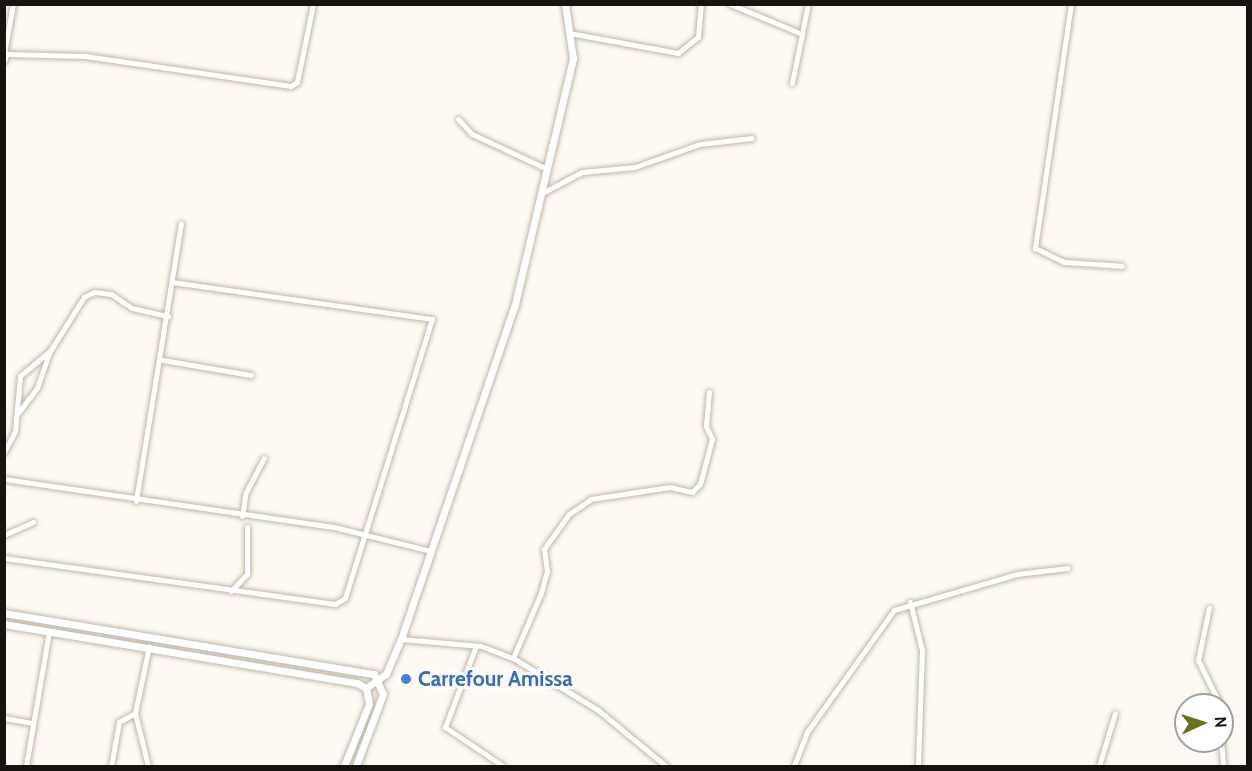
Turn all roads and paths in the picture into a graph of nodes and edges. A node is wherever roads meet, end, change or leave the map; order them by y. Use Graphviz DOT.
graph roads {
  1 [pos="13,4"];
  2 [pos="313,4"];
  3 [pos="565,4"];
  4 [pos="701,4"];
  5 [pos="730,4"];
  6 [pos="808,4"];
  7 [pos="1071,4"];
  8 [pos="569,33"];
  9 [pos="802,34"];
  10 [pos="5,53"];
  11 [pos="4,61"];
  12 [pos="792,83"];
  13 [pos="458,119"];
  14 [pos="752,138"];
  15 [pos="547,169"];
  16 [pos="542,193"];
  17 [pos="181,224"];
  18 [pos="1122,266"];
  19 [pos="173,282"];
  20 [pos="168,316"];
  21 [pos="50,351"];
  22 [pos="162,360"];
  23 [pos="252,375"];
  24 [pos="709,392"];
  25 [pos="17,415"];
  26 [pos="6,440"];
  27 [pos="4,452"];
  28 [pos="264,458"];
  29 [pos="4,479"];
  30 [pos="136,501"];
  31 [pos="242,516"];
  32 [pos="33,522"];
  33 [pos="247,527"];
  34 [pos="363,534"];
  35 [pos="4,535"];
  36 [pos="431,551"];
  37 [pos="4,558"];
  38 [pos="1068,568"];
  39 [pos="231,591"];
  40 [pos="910,602"];
  41 [pos="1209,608"];
  42 [pos="4,613"];
  43 [pos="4,624"];
  44 [pos="49,631"];
  45 [pos="401,639"];
  46 [pos="149,646"];
  47 [pos="476,646"];
  48 [pos="513,658"];
  49 [pos="381,679"];
  50 [pos="366,688"];
  51 [pos="1214,693"];
  52 [pos="1115,713"];
  53 [pos="135,714"];
  54 [pos="4,718"];
  55 [pos="32,723"];
  56 [pos="26,766"];
  57 [pos="111,766"];
  58 [pos="148,766"];
  59 [pos="344,766"];
  60 [pos="356,766"];
  61 [pos="503,766"];
  62 [pos="666,766"];
  63 [pos="794,766"];
  64 [pos="918,766"];
  65 [pos="1099,766"];
  1 -- 10 [label="street"];
  2 -- 10 [label="street"];
  3 -- 8 [label="street"];
  4 -- 8 [label="street"];
  5 -- 9 [label="street"];
  6 -- 9 [label="street"];
  7 -- 18 [label="street"];
  8 -- 15 [label="street"];
  9 -- 12 [label="street"];
  10 -- 11 [label="street"];
  13 -- 15 [label="street"];
  14 -- 16 [label="street"];
  15 -- 16 [label="street"];
  16 -- 36 [label="street"];
  17 -- 19 [label="street"];
  19 -- 20 [label="street"];
  19 -- 34 [label="street"];
  20 -- 21 [label="street"];
  20 -- 22 [label="street"];
  21 -- 25 [label="street"];
  21 -- 25 [label="street"];
  22 -- 23 [label="street"];
  22 -- 30 [label="street"];
  24 -- 48 [label="street"];
  25 -- 26 [label="street"];
  26 -- 27 [label="street"];
  28 -- 31 [label="street"];
  29 -- 30 [label="street"];
  30 -- 31 [label="street"];
  31 -- 34 [label="street"];
  32 -- 35 [label="street"];
  33 -- 39 [label="street"];
  34 -- 36 [label="street"];
  34 -- 39 [label="street"];
  36 -- 45 [label="street"];
  37 -- 39 [label="street"];
  38 -- 40 [label="street"];
  40 -- 63 [label="street"];
  40 -- 64 [label="street"];
  41 -- 51 [label="street"];
  42 -- 49 [label="street"];
  43 -- 44 [label="street"];
  44 -- 46 [label="street"];
  44 -- 55 [label="street"];
  45 -- 47 [label="street"];
  45 -- 49 [label="street"];
  46 -- 50 [label="street"];
  46 -- 53 [label="street"];
  47 -- 48 [label="street"];
  47 -- 61 [label="street"];
  48 -- 62 [label="street"];
  49 -- 50 [label="street"];
  49 -- 60 [label="street"];
  50 -- 59 [label="street"];
  52 -- 65 [label="street"];
  53 -- 57 [label="street"];
  53 -- 58 [label="street"];
  54 -- 55 [label="street"];
  55 -- 56 [label="street"];
}
